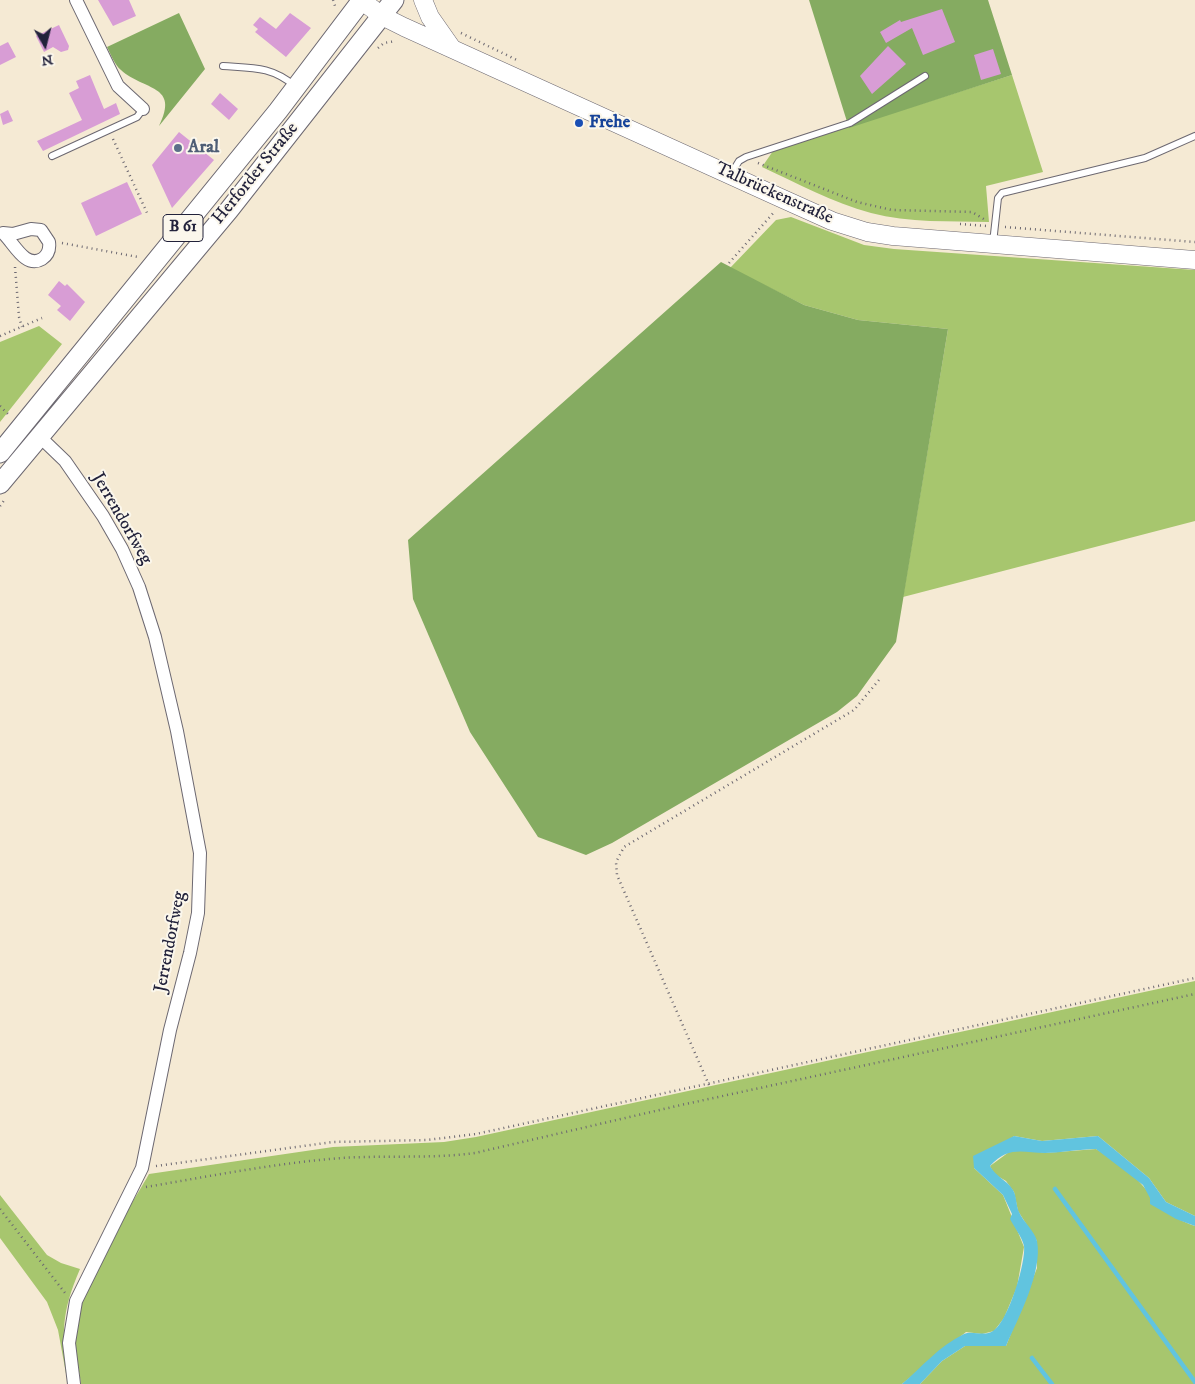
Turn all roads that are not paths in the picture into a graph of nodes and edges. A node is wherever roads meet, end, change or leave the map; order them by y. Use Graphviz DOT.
graph roads {
  1 [pos="76,0"];
  2 [pos="361,0"];
  3 [pos="394,0"];
  4 [pos="423,0"];
  5 [pos="382,16"];
  6 [pos="453,49"];
  7 [pos="223,66"];
  8 [pos="925,76"];
  9 [pos="296,87"];
  10 [pos="143,109"];
  11 [pos="1195,136"];
  12 [pos="52,156"];
  13 [pos="734,168"];
  14 [pos="1,232"];
  15 [pos="993,244"];
  16 [pos="1195,260"];
  17 [pos="39,436"];
  18 [pos="0,453"];
  19 [pos="0,484"];
  20 [pos="74,1384"];
  1 -- 10 [label="street"];
  2 -- 5 [label="main road, B 61"];
  2 -- 9 [label="main road, Herforder Straße / B 61"];
  3 -- 5 [label="main road, Herforder Straße / B 61"];
  4 -- 6 [label="main road"];
  5 -- 6 [label="main road, Talbrückenstraße"];
  5 -- 17 [label="main road, Herforder Straße / B 61"];
  6 -- 13 [label="main road, Talbrückenstraße"];
  7 -- 9 [label="lane"];
  8 -- 13 [label="lane"];
  9 -- 18 [label="main road, Herforder Straße / B 61"];
  10 -- 12 [label="lane"];
  11 -- 15 [label="lane"];
  13 -- 15 [label="main road, Talbrückenstraße"];
  14 -- 14 [label="street"];
  15 -- 16 [label="main road, Talbrückenstraße"];
  17 -- 19 [label="main road, Herforder Straße / B 61"];
  17 -- 20 [label="street, Jerrendorfweg"];
}
